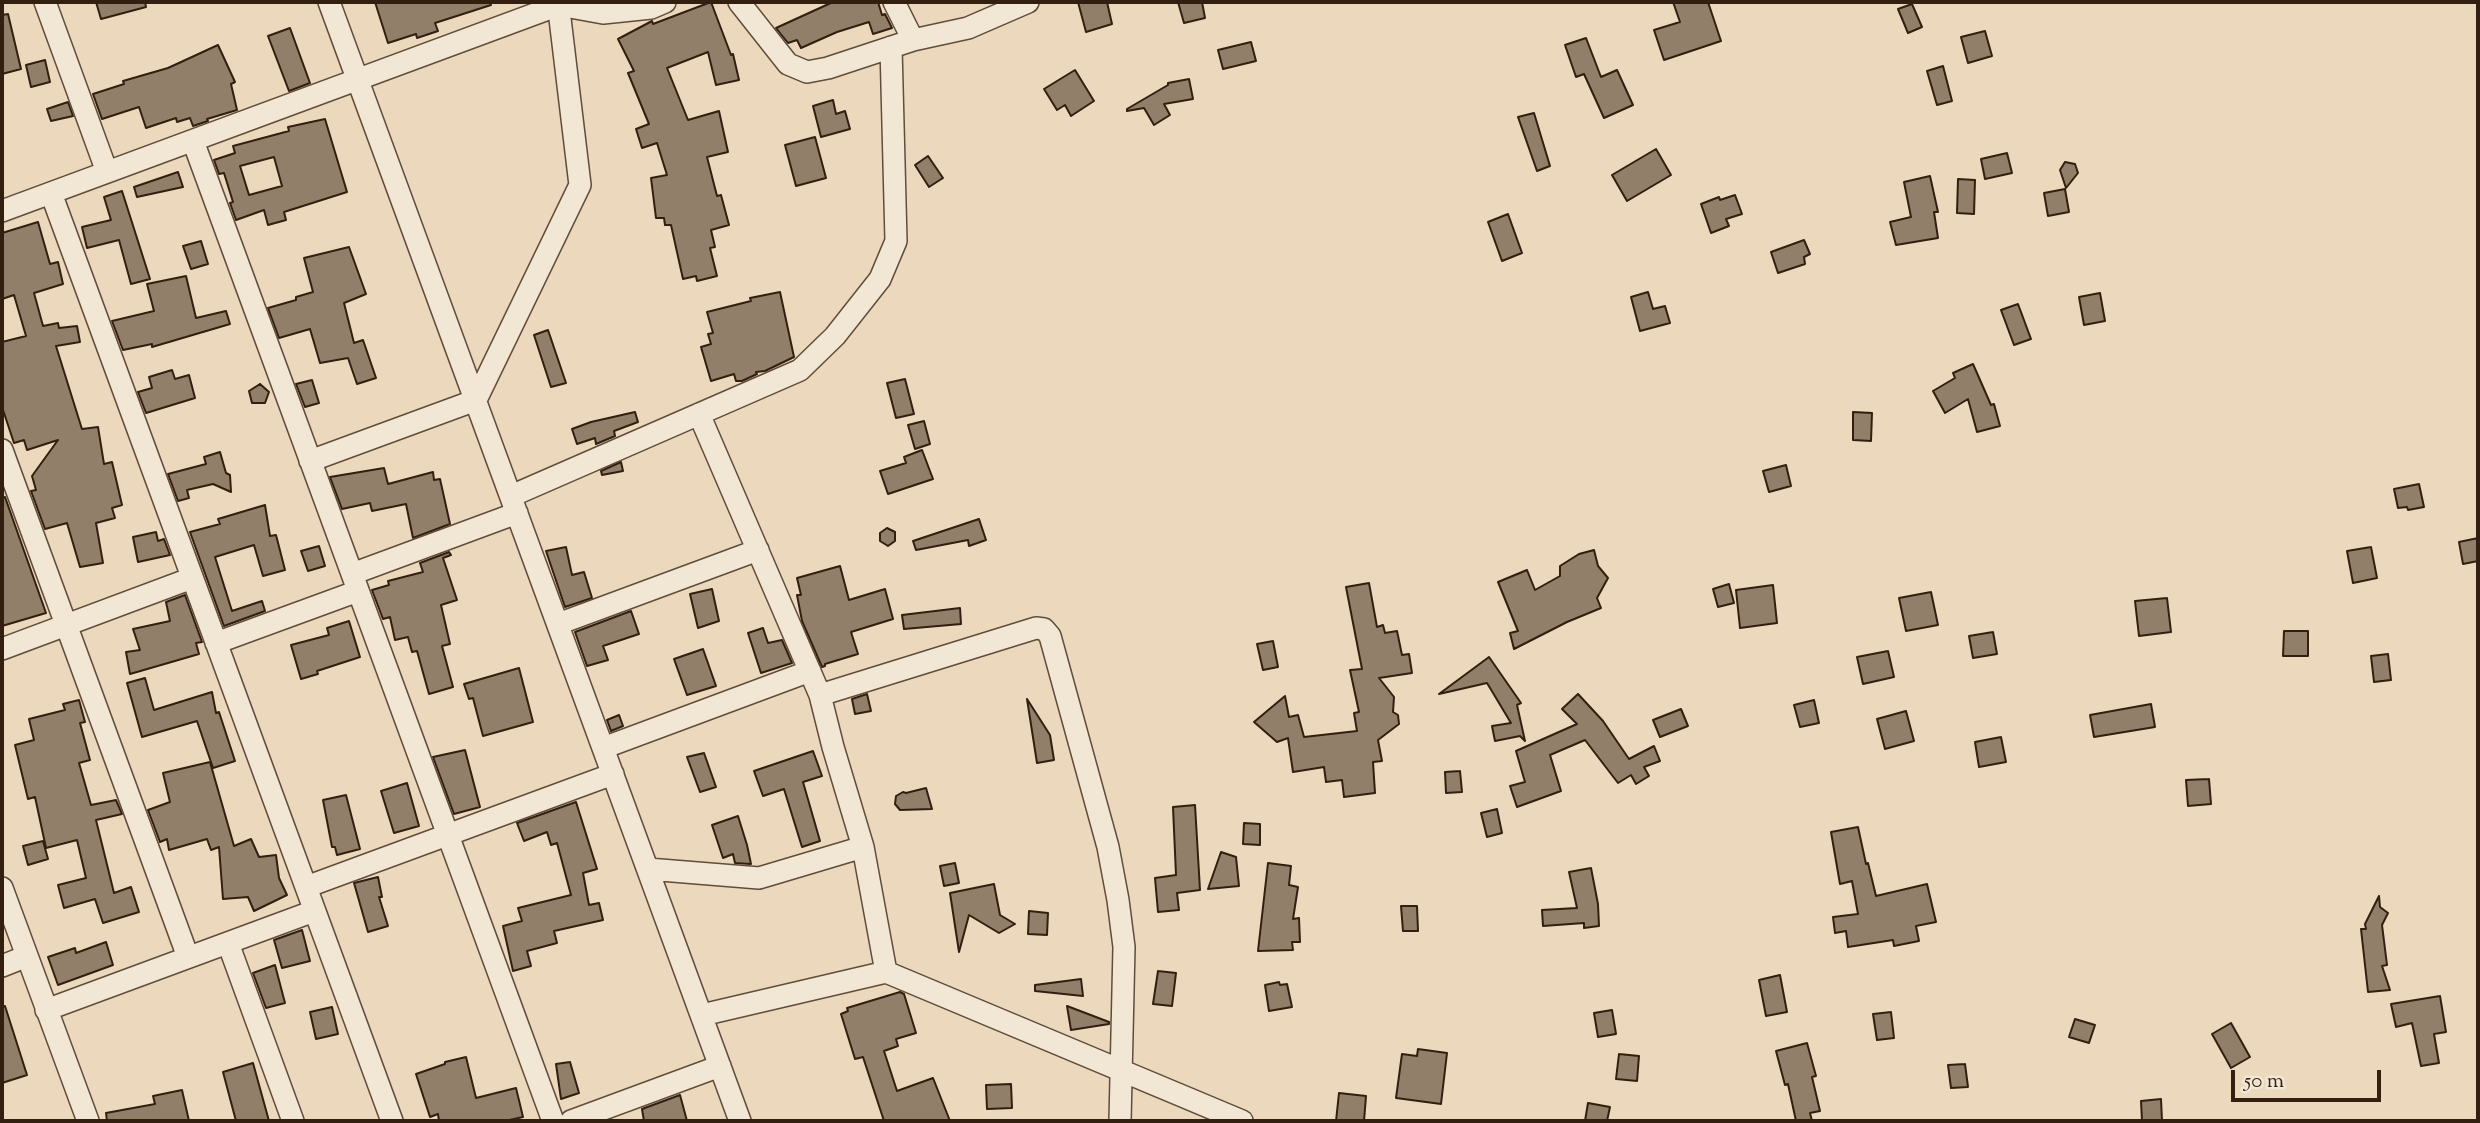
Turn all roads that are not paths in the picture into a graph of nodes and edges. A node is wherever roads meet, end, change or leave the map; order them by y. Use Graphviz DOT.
graph roads {
  1 [pos="45,2"];
  2 [pos="330,2"];
  3 [pos="665,2"];
  4 [pos="739,2"];
  5 [pos="894,2"];
  6 [pos="1028,2"];
  7 [pos="559,4"];
  8 [pos="913,40"];
  9 [pos="891,47"];
  10 [pos="358,80"];
  11 [pos="193,141"];
  12 [pos="107,172"];
  13 [pos="51,193"];
  14 [pos="2,211"];
  15 [pos="476,400"];
  16 [pos="699,414"];
  17 [pos="2,450"];
  18 [pos="310,461"];
  19 [pos="514,505"];
  20 [pos="758,550"];
  21 [pos="192,578"];
  22 [pos="355,582"];
  23 [pos="558,624"];
  24 [pos="66,625"];
  25 [pos="216,643"];
  26 [pos="2,649"];
  27 [pos="810,671"];
  28 [pos="820,695"];
  29 [pos="603,748"];
  30 [pos="613,774"];
  31 [pos="448,835"];
  32 [pos="863,847"];
  33 [pos="648,869"];
  34 [pos="306,887"];
  35 [pos="2,888"];
  36 [pos="314,911"];
  37 [pos="228,943"];
  38 [pos="27,956"];
  39 [pos="188,957"];
  40 [pos="2,966"];
  41 [pos="886,972"];
  42 [pos="47,1010"];
  43 [pos="702,1015"];
  44 [pos="720,1066"];
  45 [pos="1120,1070"];
  46 [pos="88,1121"];
  47 [pos="293,1121"];
  48 [pos="392,1121"];
  49 [pos="553,1121"];
  50 [pos="570,1121"];
  51 [pos="740,1121"];
  52 [pos="1120,1121"];
  53 [pos="1242,1121"];
  1 -- 12 [label="street"];
  2 -- 10 [label="street"];
  3 -- 7 [label="street"];
  4 -- 9 [label="street"];
  5 -- 8 [label="street"];
  6 -- 8 [label="street"];
  7 -- 10 [label="street"];
  7 -- 15 [label="street"];
  8 -- 9 [label="street"];
  9 -- 16 [label="street"];
  10 -- 11 [label="street"];
  10 -- 15 [label="street"];
  11 -- 12 [label="street"];
  11 -- 18 [label="street"];
  12 -- 13 [label="street"];
  13 -- 14 [label="street"];
  13 -- 21 [label="street"];
  15 -- 18 [label="street"];
  15 -- 19 [label="street"];
  16 -- 19 [label="street"];
  16 -- 20 [label="street"];
  17 -- 24 [label="street"];
  18 -- 22 [label="street"];
  19 -- 22 [label="street"];
  19 -- 23 [label="street"];
  20 -- 23 [label="street"];
  20 -- 27 [label="street"];
  21 -- 24 [label="street"];
  21 -- 25 [label="street"];
  22 -- 25 [label="street"];
  22 -- 31 [label="street"];
  23 -- 29 [label="street"];
  24 -- 26 [label="street"];
  24 -- 39 [label="street"];
  25 -- 34 [label="street"];
  27 -- 28 [label="street"];
  27 -- 29 [label="street"];
  28 -- 32 [label="street"];
  28 -- 45 [label="street"];
  29 -- 30 [label="street"];
  30 -- 31 [label="street"];
  30 -- 33 [label="street"];
  31 -- 34 [label="street"];
  31 -- 49 [label="street"];
  32 -- 33 [label="street"];
  32 -- 41 [label="street"];
  33 -- 43 [label="street"];
  34 -- 36 [label="street"];
  35 -- 38 [label="street"];
  36 -- 37 [label="street"];
  36 -- 48 [label="street"];
  37 -- 39 [label="street"];
  37 -- 47 [label="street"];
  38 -- 40 [label="street"];
  38 -- 42 [label="street"];
  39 -- 42 [label="street"];
  41 -- 43 [label="street"];
  41 -- 45 [label="street"];
  42 -- 46 [label="street"];
  43 -- 44 [label="street"];
  44 -- 50 [label="street"];
  44 -- 51 [label="street"];
  45 -- 52 [label="street"];
  45 -- 53 [label="street"];
}
